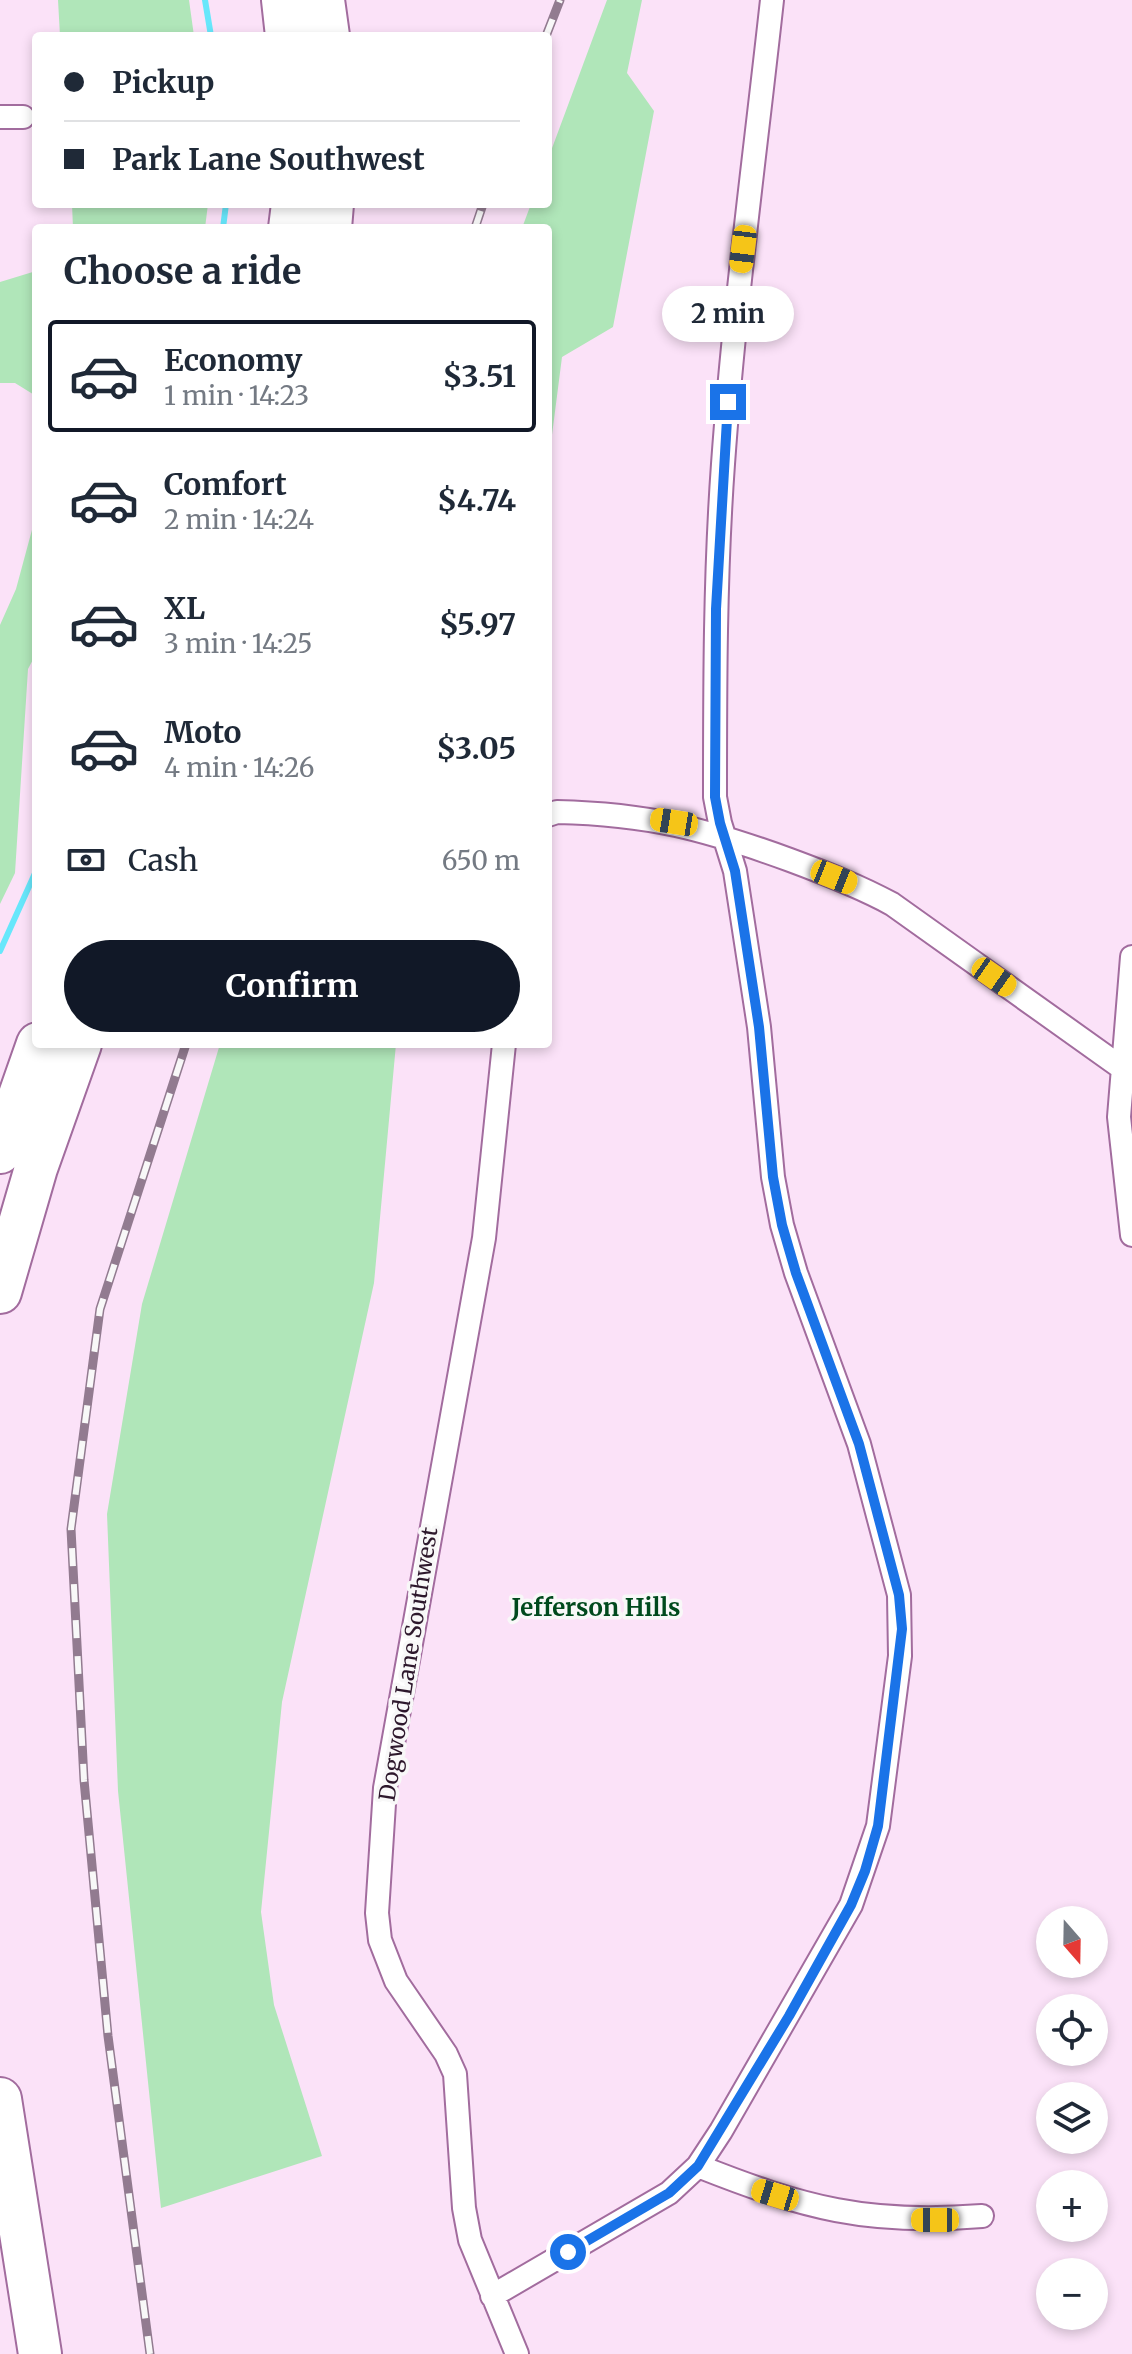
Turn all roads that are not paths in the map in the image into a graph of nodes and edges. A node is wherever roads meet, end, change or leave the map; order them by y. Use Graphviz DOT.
graph roads {
  1 [pos="283,0"];
  2 [pos="323,0"];
  3 [pos="772,0"];
  4 [pos="287,32"];
  5 [pos="327,32"];
  6 [pos="0,117"];
  7 [pos="23,117"];
  8 [pos="552,814"];
  9 [pos="724,836"];
  10 [pos="1132,957"];
  11 [pos="37,1048"];
  12 [pos="79,1048"];
  13 [pos="504,1048"];
  14 [pos="1122,1068"];
  15 [pos="0,1152"];
  16 [pos="1132,1235"];
  17 [pos="0,1292"];
  18 [pos="0,2099"];
  19 [pos="698,2166"];
  20 [pos="982,2216"];
  21 [pos="492,2296"];
  22 [pos="40,2354"];
  23 [pos="517,2354"];
  1 -- 4 [label="highway"];
  2 -- 5 [label="highway"];
  3 -- 9 [label="street"];
  6 -- 7 [label="street"];
  8 -- 9 [label="street"];
  9 -- 14 [label="street"];
  9 -- 19 [label="street"];
  10 -- 14 [label="street"];
  11 -- 15 [label="highway"];
  12 -- 17 [label="highway"];
  13 -- 21 [label="street, Dogwood Lane Southwest"];
  14 -- 16 [label="street"];
  18 -- 22 [label="highway"];
  19 -- 20 [label="street"];
  19 -- 21 [label="street"];
  21 -- 23 [label="street, Dogwood Lane Southwest"];
}
